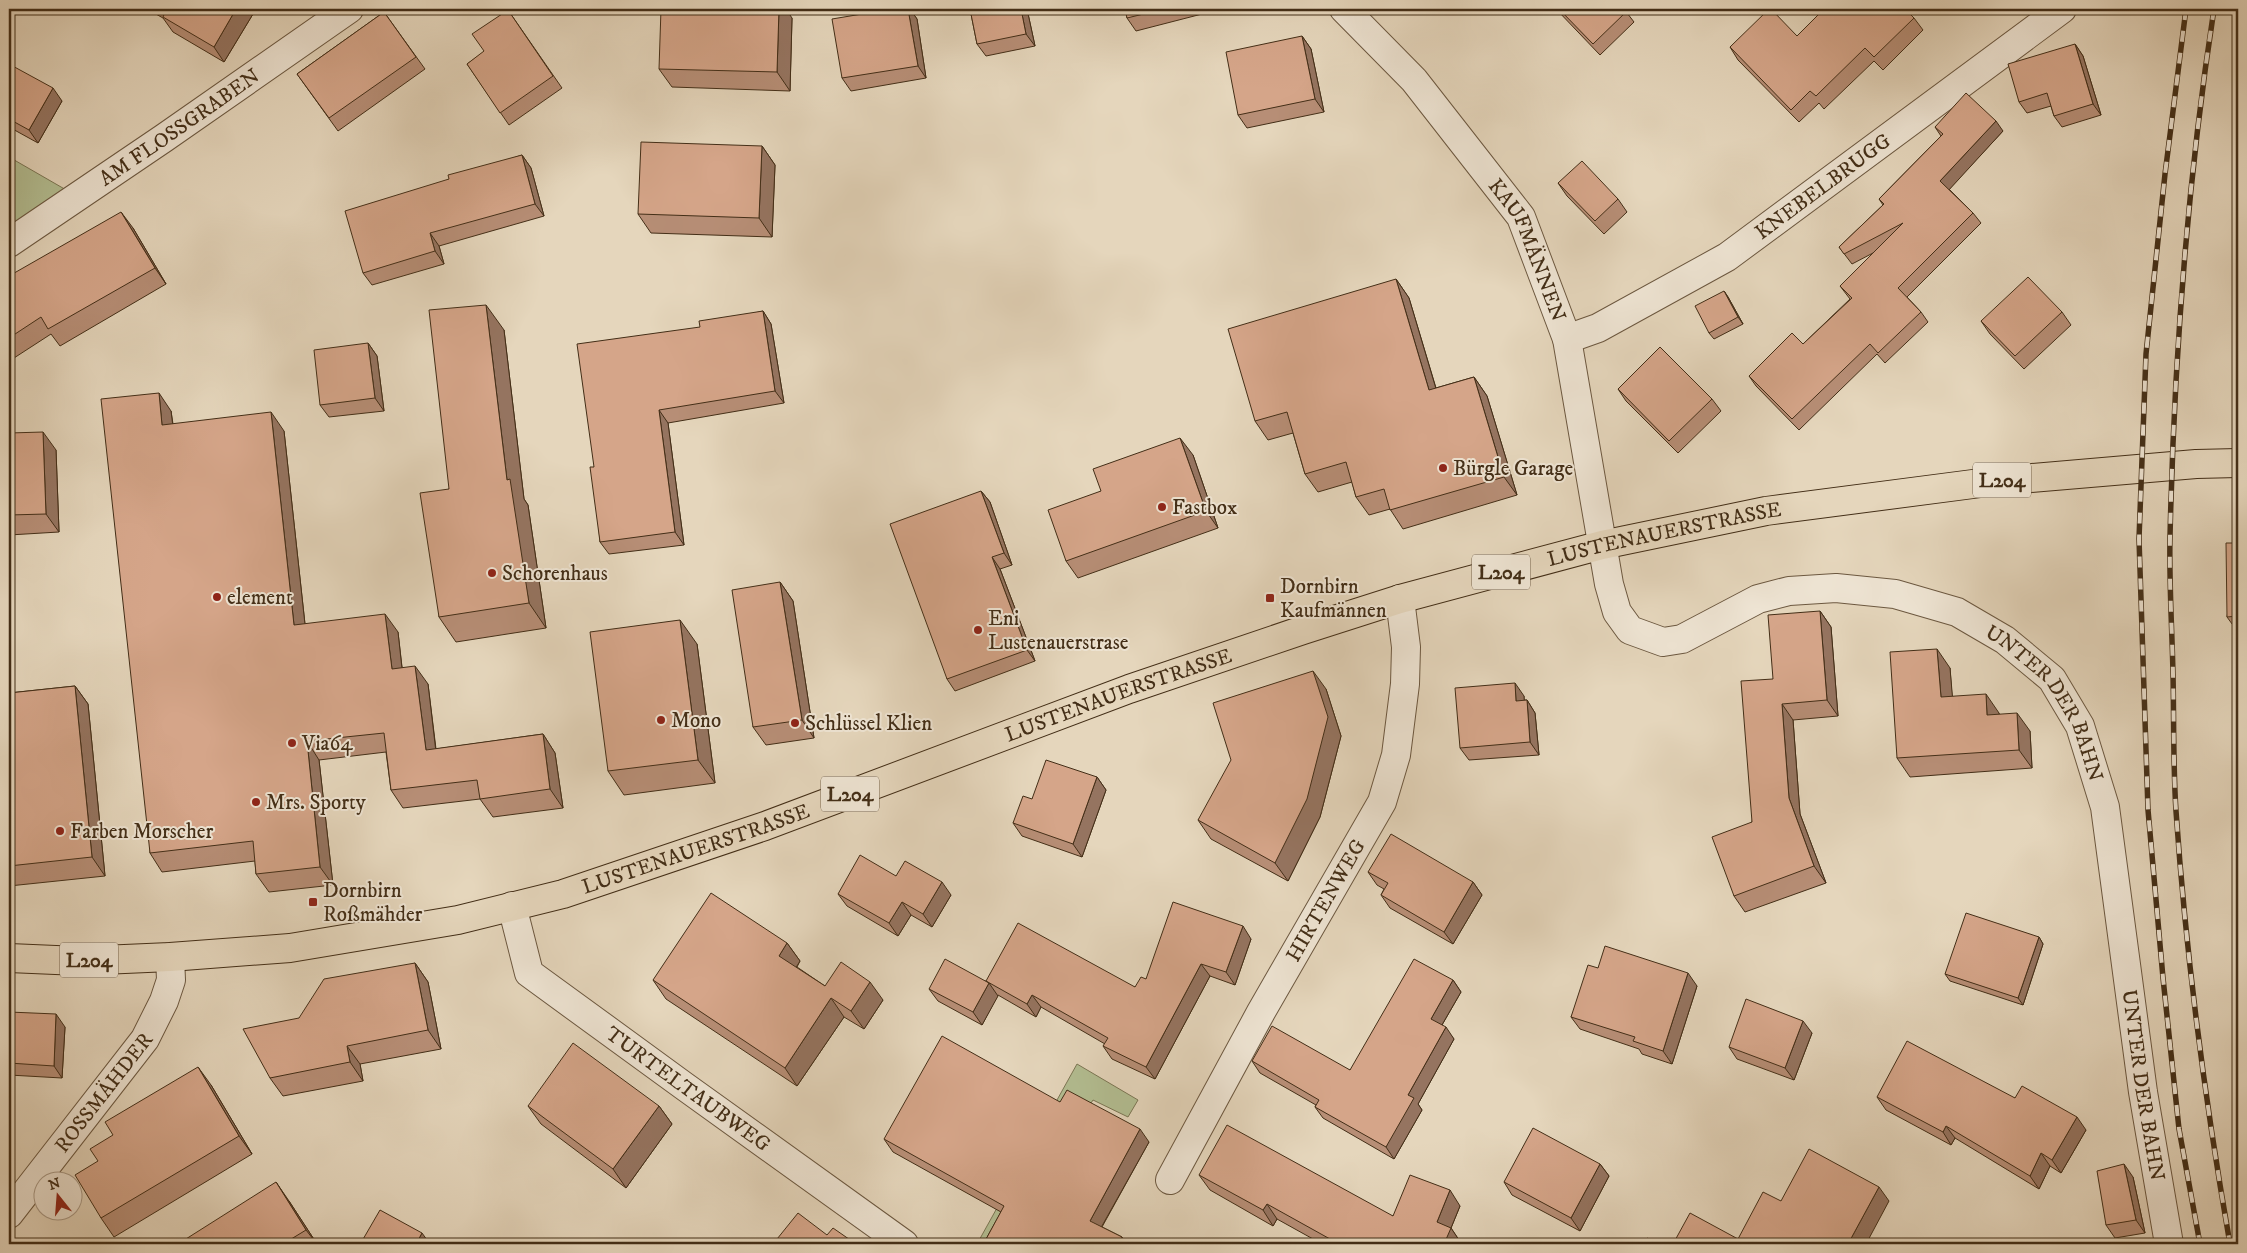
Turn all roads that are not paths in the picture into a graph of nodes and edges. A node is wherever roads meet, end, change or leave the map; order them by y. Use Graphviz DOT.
graph roads {
  1 [pos="349,9"];
  2 [pos="1344,9"];
  3 [pos="2062,9"];
  4 [pos="9,243"];
  5 [pos="1567,339"];
  6 [pos="2238,462"];
  7 [pos="1602,545"];
  8 [pos="1400,600"];
  9 [pos="512,906"];
  10 [pos="170,957"];
  11 [pos="9,958"];
  12 [pos="1170,1180"];
  13 [pos="9,1214"];
  14 [pos="904,1244"];
  15 [pos="2169,1244"];
  1 -- 4 [label="street, AM FLOSSGRABEN"];
  2 -- 5 [label="street, KAUFMÄNNEN"];
  3 -- 5 [label="street, KNEBELBRUGG"];
  5 -- 7 [label="street, KAUFMÄNNEN"];
  6 -- 7 [label="main road, LUSTENAUERSTRASSE / L204"];
  7 -- 8 [label="main road, LUSTENAUERSTRASSE / L204"];
  7 -- 15 [label="street, UNTER DER BAHN"];
  8 -- 9 [label="main road, LUSTENAUERSTRASSE / L204"];
  8 -- 12 [label="street, HIRTENWEG"];
  9 -- 10 [label="main road, LUSTENAUERSTRASSE / L204"];
  9 -- 14 [label="street, TURTELTAUBWEG"];
  10 -- 11 [label="main road, LUSTENAUERSTRASSE / L204"];
  10 -- 13 [label="street, ROSSMÄHDER"];
}
